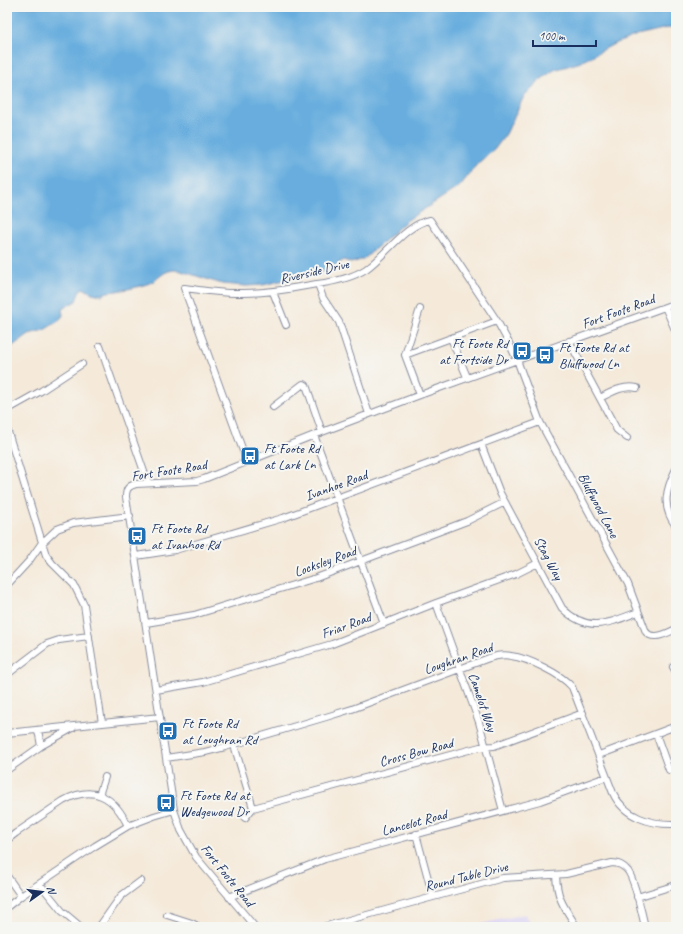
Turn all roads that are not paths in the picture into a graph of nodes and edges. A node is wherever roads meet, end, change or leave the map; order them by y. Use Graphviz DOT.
graph roads {
  1 [pos="430,220"];
  2 [pos="318,284"];
  3 [pos="273,292"];
  4 [pos="676,303"];
  5 [pos="665,307"];
  6 [pos="420,309"];
  7 [pos="497,321"];
  8 [pos="286,325"];
  9 [pos="676,332"];
  10 [pos="451,338"];
  11 [pos="569,341"];
  12 [pos="100,346"];
  13 [pos="405,355"];
  14 [pos="517,360"];
  15 [pos="82,364"];
  16 [pos="467,377"];
  17 [pos="637,388"];
  18 [pos="420,395"];
  19 [pos="600,398"];
  20 [pos="273,407"];
  21 [pos="7,410"];
  22 [pos="369,414"];
  23 [pos="540,422"];
  24 [pos="7,429"];
  25 [pos="322,432"];
  26 [pos="314,435"];
  27 [pos="627,438"];
  28 [pos="482,444"];
  29 [pos="247,462"];
  30 [pos="676,469"];
  31 [pos="148,483"];
  32 [pos="337,498"];
  33 [pos="505,502"];
  34 [pos="130,516"];
  35 [pos="676,526"];
  36 [pos="42,544"];
  37 [pos="136,556"];
  38 [pos="361,561"];
  39 [pos="538,563"];
  40 [pos="7,585"];
  41 [pos="436,603"];
  42 [pos="638,612"];
  43 [pos="146,623"];
  44 [pos="384,624"];
  45 [pos="676,629"];
  46 [pos="89,636"];
  47 [pos="459,669"];
  48 [pos="9,673"];
  49 [pos="156,690"];
  50 [pos="583,713"];
  51 [pos="160,717"];
  52 [pos="102,723"];
  53 [pos="77,726"];
  54 [pos="676,726"];
  55 [pos="37,730"];
  56 [pos="7,733"];
  57 [pos="656,734"];
  58 [pos="234,745"];
  59 [pos="41,746"];
  60 [pos="486,747"];
  61 [pos="599,755"];
  62 [pos="166,758"];
  63 [pos="7,770"];
  64 [pos="669,770"];
  65 [pos="105,777"];
  66 [pos="606,777"];
  67 [pos="99,795"];
  68 [pos="253,808"];
  69 [pos="174,810"];
  70 [pos="503,811"];
  71 [pos="245,818"];
  72 [pos="676,824"];
  73 [pos="128,826"];
  74 [pos="416,834"];
  75 [pos="7,840"];
  76 [pos="556,875"];
  77 [pos="7,876"];
  78 [pos="141,881"];
  79 [pos="40,884"];
  80 [pos="676,886"];
  81 [pos="22,896"];
  82 [pos="229,897"];
  83 [pos="433,897"];
  84 [pos="637,897"];
  85 [pos="7,908"];
  86 [pos="167,915"];
  87 [pos="81,927"];
  88 [pos="99,927"];
  89 [pos="199,927"];
  90 [pos="255,927"];
  91 [pos="323,927"];
  92 [pos="576,927"];
  93 [pos="645,927"];
  1 -- 2 [label="street, Riverside Drive"];
  1 -- 7 [label="street, Bluffwood Lane"];
  2 -- 3 [label="street, Riverside Drive"];
  2 -- 22 [label="street"];
  3 -- 8 [label="street"];
  3 -- 29 [label="street, Riverside Drive"];
  4 -- 5 [label="street, Fort Foote Road"];
  5 -- 9 [label="street"];
  5 -- 11 [label="street, Fort Foote Road"];
  6 -- 13 [label="street"];
  7 -- 10 [label="street"];
  7 -- 14 [label="street, Bluffwood Lane"];
  10 -- 13 [label="street"];
  10 -- 16 [label="street"];
  11 -- 14 [label="street, Fort Foote Road"];
  11 -- 19 [label="street"];
  12 -- 31 [label="street"];
  13 -- 18 [label="street"];
  14 -- 16 [label="street, Fort Foote Road"];
  14 -- 23 [label="street, Bluffwood Lane"];
  15 -- 21 [label="street"];
  16 -- 18 [label="street, Fort Foote Road"];
  17 -- 19 [label="street"];
  18 -- 22 [label="street, Fort Foote Road"];
  19 -- 27 [label="street"];
  20 -- 25 [label="street"];
  22 -- 25 [label="street, Fort Foote Road"];
  23 -- 28 [label="street, Ivanhoe Road"];
  23 -- 42 [label="street, Bluffwood Lane"];
  24 -- 36 [label="street"];
  25 -- 26 [label="street, Fort Foote Road"];
  26 -- 29 [label="street, Fort Foote Road"];
  26 -- 32 [label="street"];
  28 -- 32 [label="street, Ivanhoe Road"];
  28 -- 33 [label="street, Stag Way"];
  29 -- 31 [label="street, Fort Foote Road"];
  30 -- 35 [label="street"];
  31 -- 34 [label="street, Fort Foote Road"];
  32 -- 37 [label="street, Ivanhoe Road"];
  32 -- 38 [label="street"];
  33 -- 38 [label="street, Locksley Road"];
  33 -- 39 [label="street, Stag Way"];
  34 -- 36 [label="street"];
  34 -- 37 [label="street, Fort Foote Road"];
  36 -- 40 [label="street"];
  36 -- 46 [label="street"];
  37 -- 43 [label="street, Fort Foote Road"];
  38 -- 43 [label="street, Locksley Road"];
  38 -- 44 [label="street"];
  39 -- 41 [label="street, Friar Road"];
  39 -- 42 [label="street, Stag Way"];
  41 -- 44 [label="street, Friar Road"];
  41 -- 47 [label="street, Camelot Way"];
  42 -- 45 [label="street, Bluffwood Lane"];
  43 -- 49 [label="street, Fort Foote Road"];
  44 -- 49 [label="street, Friar Road"];
  46 -- 48 [label="street"];
  46 -- 52 [label="street"];
  47 -- 50 [label="street, Loughran Road"];
  47 -- 58 [label="street, Loughran Road"];
  47 -- 60 [label="street, Camelot Way"];
  49 -- 51 [label="street, Fort Foote Road"];
  50 -- 60 [label="street, Cross Bow Road"];
  50 -- 61 [label="street, Loughran Road"];
  51 -- 52 [label="street"];
  51 -- 62 [label="street, Fort Foote Road"];
  52 -- 53 [label="street"];
  53 -- 55 [label="street"];
  53 -- 59 [label="street"];
  54 -- 57 [label="street"];
  55 -- 56 [label="street"];
  55 -- 59 [label="street"];
  57 -- 61 [label="street"];
  57 -- 64 [label="street"];
  58 -- 62 [label="street, Loughran Road"];
  58 -- 68 [label="street"];
  59 -- 63 [label="street"];
  60 -- 68 [label="street, Cross Bow Road"];
  60 -- 70 [label="street, Camelot Way"];
  61 -- 66 [label="street, Loughran Road"];
  62 -- 69 [label="street, Fort Foote Road"];
  65 -- 67 [label="street"];
  66 -- 70 [label="street, Lancelot Road"];
  66 -- 72 [label="street, Loughran Road"];
  67 -- 73 [label="street"];
  67 -- 75 [label="street"];
  68 -- 71 [label="street"];
  69 -- 73 [label="street"];
  69 -- 82 [label="street, Fort Foote Road"];
  70 -- 74 [label="street, Lancelot Road"];
  73 -- 79 [label="street"];
  74 -- 82 [label="street, Lancelot Road"];
  74 -- 83 [label="street"];
  76 -- 83 [label="street, Round Table Drive"];
  76 -- 84 [label="street, Round Table Drive"];
  76 -- 92 [label="street"];
  77 -- 81 [label="street"];
  78 -- 88 [label="street"];
  79 -- 81 [label="street"];
  79 -- 87 [label="street"];
  80 -- 84 [label="street"];
  81 -- 85 [label="street"];
  82 -- 90 [label="street, Fort Foote Road"];
  83 -- 91 [label="street, Round Table Drive"];
  84 -- 93 [label="street, Round Table Drive"];
  86 -- 89 [label="street"];
}
